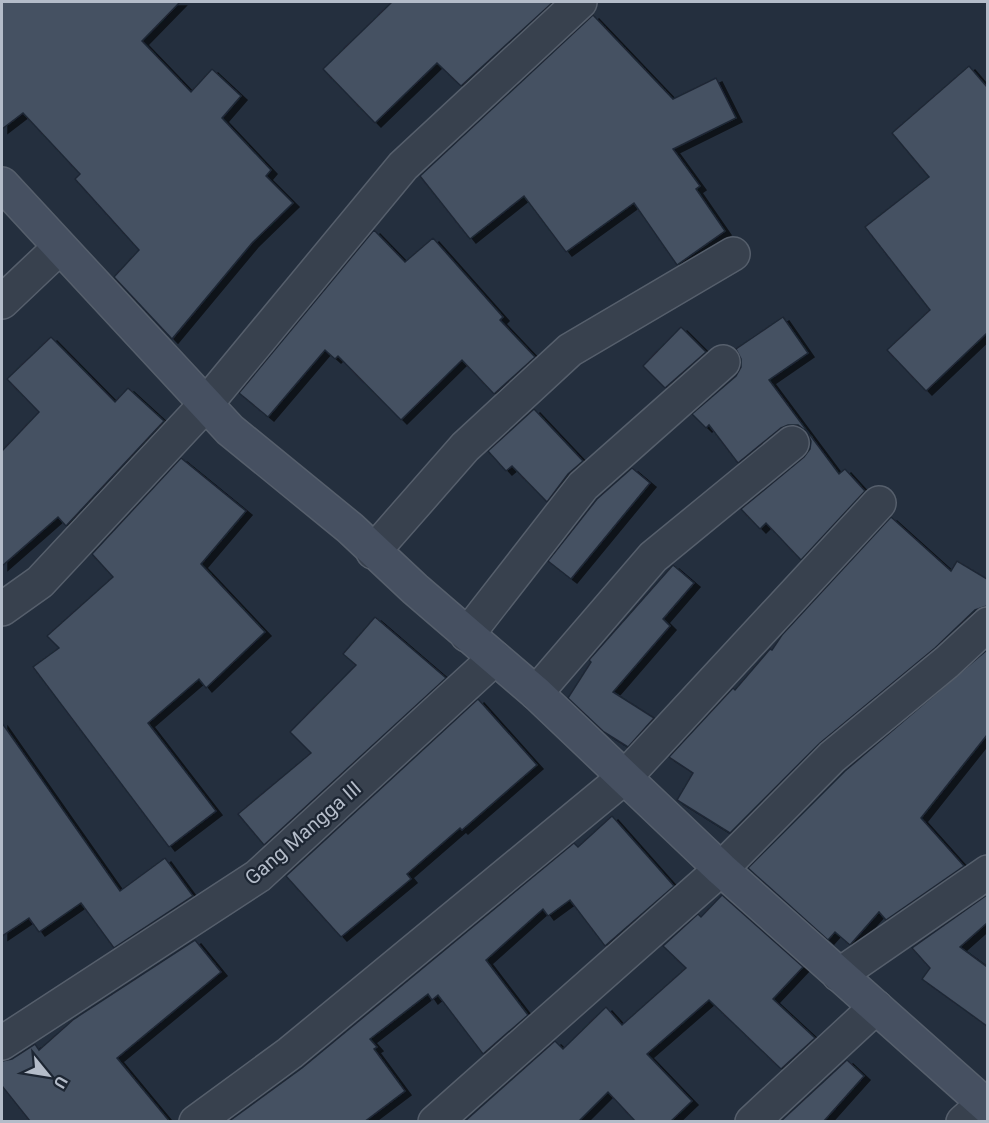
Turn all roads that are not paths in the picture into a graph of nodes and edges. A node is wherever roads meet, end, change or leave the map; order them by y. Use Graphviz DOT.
graph roads {
  1 [pos="580,2"];
  2 [pos="2,184"];
  3 [pos="59,248"];
  4 [pos="733,254"];
  5 [pos="2,302"];
  6 [pos="723,362"];
  7 [pos="206,404"];
  8 [pos="792,443"];
  9 [pos="879,503"];
  10 [pos="373,552"];
  11 [pos="2,609"];
  12 [pos="987,624"];
  13 [pos="467,635"];
  14 [pos="495,658"];
  15 [pos="536,693"];
  16 [pos="626,776"];
  17 [pos="721,869"];
  18 [pos="987,872"];
  19 [pos="840,975"];
  20 [pos="876,1007"];
  21 [pos="2,1043"];
  22 [pos="978,1110"];
  23 [pos="196,1122"];
  24 [pos="435,1122"];
  25 [pos="752,1122"];
  1 -- 7 [label="street"];
  2 -- 3 [label="street"];
  3 -- 5 [label="street"];
  3 -- 7 [label="street"];
  4 -- 10 [label="street"];
  6 -- 13 [label="street"];
  7 -- 10 [label="street"];
  7 -- 11 [label="street"];
  8 -- 15 [label="street"];
  9 -- 16 [label="street"];
  10 -- 13 [label="street"];
  12 -- 17 [label="street"];
  13 -- 14 [label="street"];
  14 -- 15 [label="street"];
  14 -- 21 [label="street, Gang Mangga III"];
  15 -- 16 [label="street"];
  16 -- 17 [label="street"];
  16 -- 23 [label="street"];
  17 -- 19 [label="street"];
  17 -- 24 [label="street"];
  18 -- 19 [label="street"];
  19 -- 20 [label="street"];
  20 -- 22 [label="street"];
  20 -- 25 [label="street"];
}
